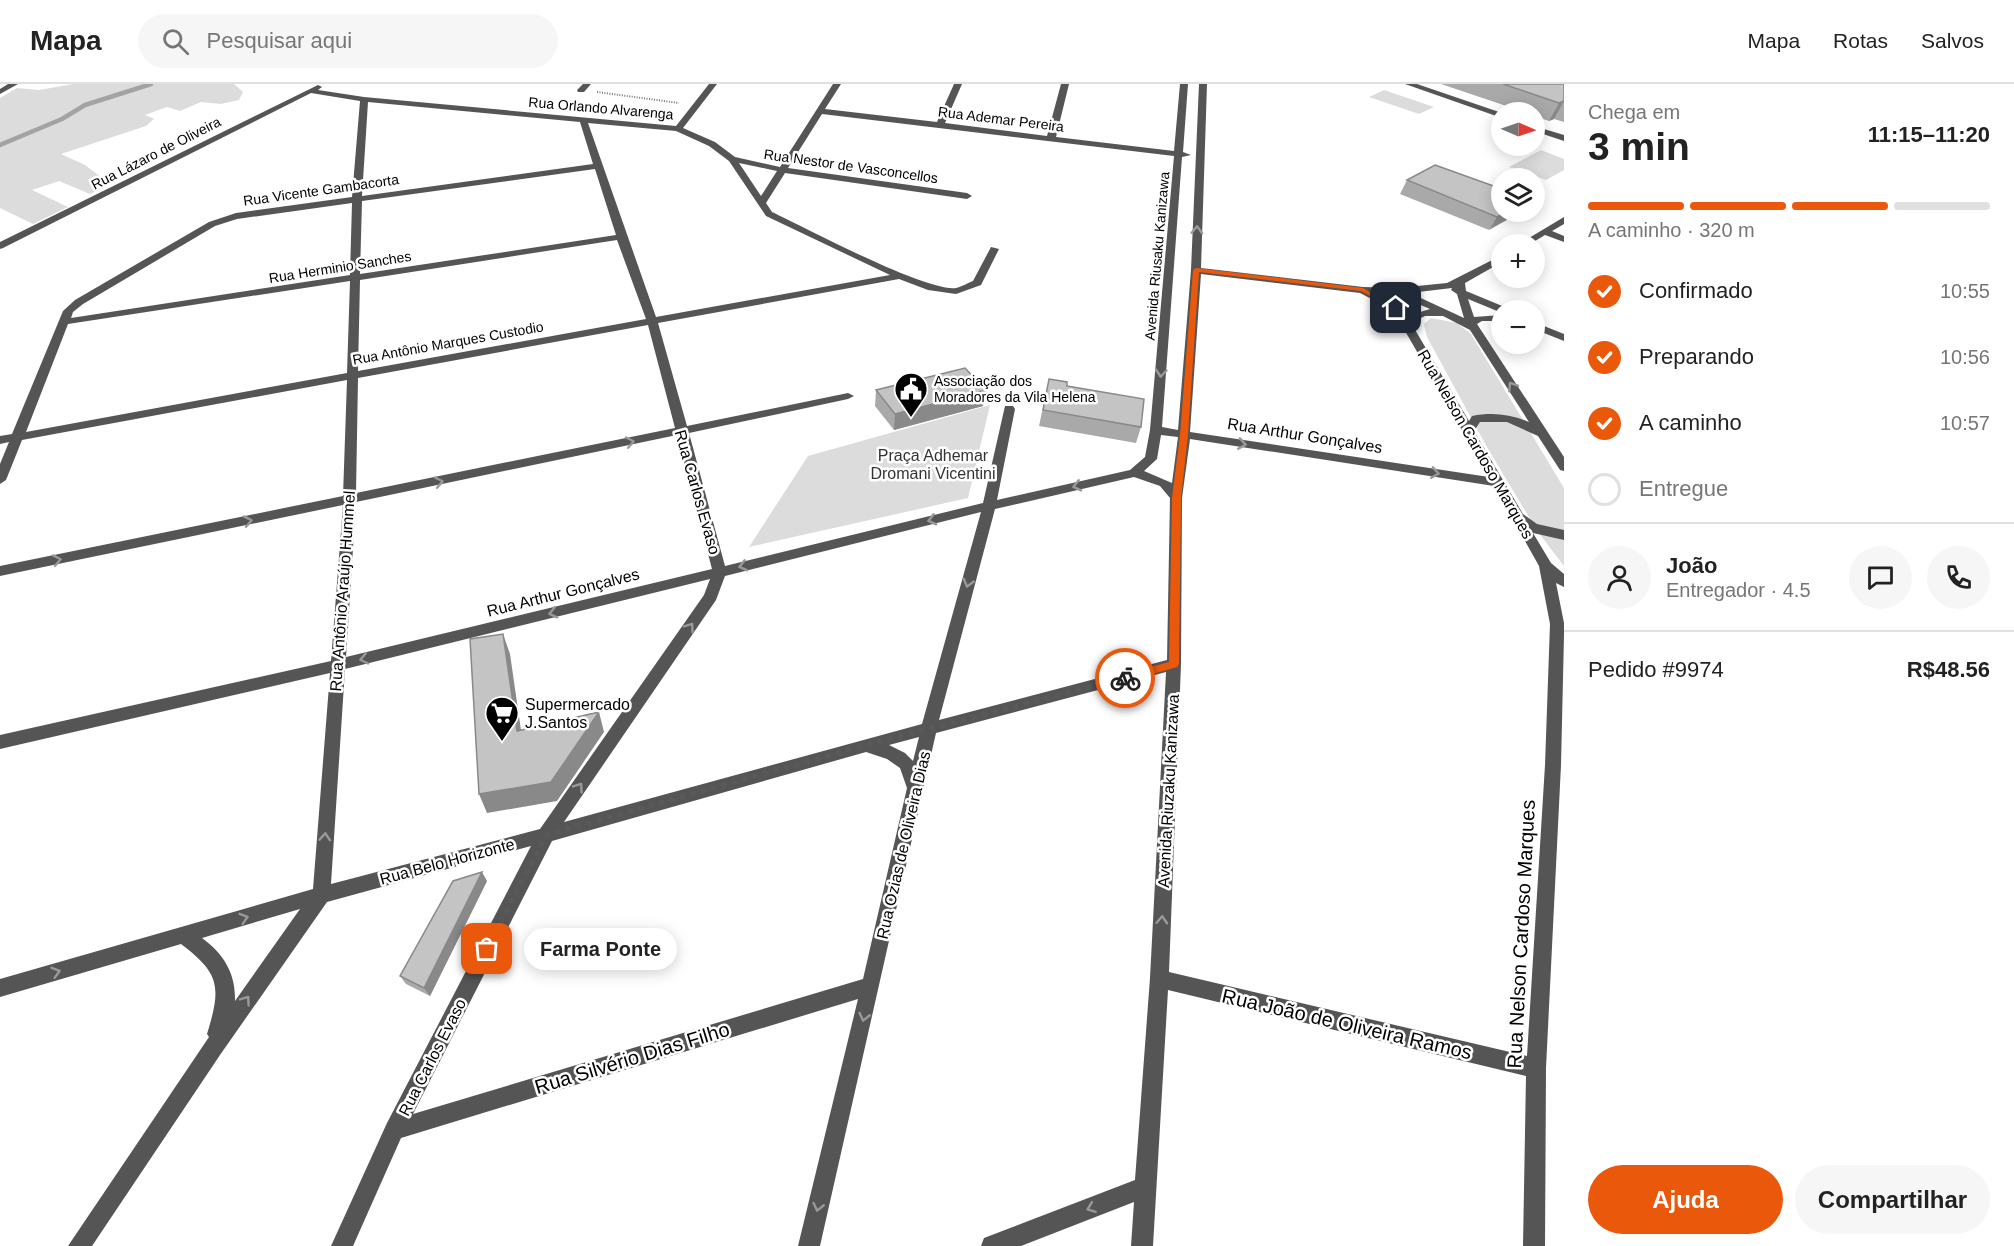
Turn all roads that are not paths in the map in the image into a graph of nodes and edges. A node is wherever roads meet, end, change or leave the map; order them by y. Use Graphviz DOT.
graph roads {
  1 [pos="14,84"];
  2 [pos="323,84"];
  3 [pos="713,84"];
  4 [pos="837,84"];
  5 [pos="958,84"];
  6 [pos="1065,84"];
  7 [pos="1184,84"];
  8 [pos="1203,84"];
  9 [pos="1409,84"];
  10 [pos="309,91"];
  11 [pos="0,92"];
  12 [pos="364,99"];
  13 [pos="821,111"];
  14 [pos="1491,112"];
  15 [pos="583,120"];
  16 [pos="940,125"];
  17 [pos="678,129"];
  18 [pos="1545,132"];
  19 [pos="1051,138"];
  20 [pos="1564,138"];
  21 [pos="1178,154"];
  22 [pos="1200,157"];
  23 [pos="732,159"];
  24 [pos="597,166"];
  25 [pos="783,170"];
  26 [pos="967,196"];
  27 [pos="357,198"];
  28 [pos="761,204"];
  29 [pos="1564,220"];
  30 [pos="1545,232"];
  31 [pos="1542,234"];
  32 [pos="621,237"];
  33 [pos="1564,239"];
  34 [pos="0,246"];
  35 [pos="994,249"];
  36 [pos="1491,266"];
  37 [pos="1196,270"];
  38 [pos="900,276"];
  39 [pos="357,278"];
  40 [pos="1460,287"];
  41 [pos="1445,288"];
  42 [pos="1363,290"];
  43 [pos="1397,291"];
  44 [pos="1424,302"];
  45 [pos="1491,304"];
  46 [pos="1454,317"];
  47 [pos="1491,318"];
  48 [pos="63,322"];
  49 [pos="652,322"];
  50 [pos="1406,322"];
  51 [pos="1473,325"];
  52 [pos="1545,329"];
  53 [pos="1564,338"];
  54 [pos="353,375"];
  55 [pos="848,396"];
  56 [pos="1009,409"];
  57 [pos="1156,430"];
  58 [pos="681,431"];
  59 [pos="1468,432"];
  60 [pos="1184,435"];
  61 [pos="18,436"];
  62 [pos="1543,436"];
  63 [pos="0,440"];
  64 [pos="1564,467"];
  65 [pos="1134,473"];
  66 [pos="0,480"];
  67 [pos="1498,483"];
  68 [pos="1176,498"];
  69 [pos="349,501"];
  70 [pos="989,506"];
  71 [pos="1516,515"];
  72 [pos="1564,535"];
  73 [pos="1546,566"];
  74 [pos="0,571"];
  75 [pos="719,572"];
  76 [pos="1564,582"];
  77 [pos="1561,618"];
  78 [pos="1174,664"];
  79 [pos="337,665"];
  80 [pos="929,729"];
  81 [pos="0,742"];
  82 [pos="866,745"];
  83 [pos="914,798"];
  84 [pos="546,835"];
  85 [pos="321,895"];
  86 [pos="184,936"];
  87 [pos="1159,978"];
  88 [pos="871,986"];
  89 [pos="0,988"];
  90 [pos="213,1048"];
  91 [pos="1536,1068"];
  92 [pos="394,1130"];
  93 [pos="1146,1187"];
  94 [pos="79,1246"];
  95 [pos="342,1246"];
  96 [pos="809,1246"];
  97 [pos="992,1246"];
  98 [pos="1142,1246"];
  99 [pos="1534,1246"];
  1 -- 11 [label="street"];
  2 -- 10 [label="street, Rua Lázaro de Oliveira"];
  3 -- 17 [label="street"];
  4 -- 13 [label="street"];
  5 -- 16 [label="street"];
  6 -- 19 [label="street"];
  7 -- 21 [label="street, Avenida Riusaku Kanizawa"];
  8 -- 22 [label="street, Avenida Riuzaku Kanizawa"];
  9 -- 14 [label="street"];
  10 -- 12 [label="street, Rua Orlando Alvarenga"];
  10 -- 34 [label="street, Rua Lázaro de Oliveira"];
  12 -- 15 [label="street, Rua Orlando Alvarenga"];
  12 -- 27 [label="street, Rua Antônio Araújo Hummel"];
  13 -- 16 [label="street, Rua Ademar Pereira"];
  13 -- 25 [label="street"];
  15 -- 17 [label="street, Rua Orlando Alvarenga"];
  15 -- 24 [label="street, Rua Carlos Evaso"];
  16 -- 19 [label="street, Rua Ademar Pereira"];
  17 -- 23 [label="street, Rua Orlando Alvarenga"];
  18 -- 20 [label="street"];
  19 -- 21 [label="street, Rua Ademar Pereira"];
  21 -- 22 [label="street"];
  21 -- 57 [label="street, Avenida Riusaku Kanizawa, one-way"];
  37 -- 22 [label="street, Avenida Riuzaku Kanizawa, one-way"];
  23 -- 25 [label="street, Rua Nestor de Vasconcellos"];
  23 -- 28 [label="street, Rua Orlando Alvarenga"];
  24 -- 27 [label="street, Rua Vicente Gambacorta"];
  24 -- 32 [label="street, Rua Carlos Evaso"];
  25 -- 26 [label="street, Rua Nestor de Vasconcellos"];
  25 -- 28 [label="street"];
  27 -- 39 [label="street, Rua Antônio Araújo Hummel"];
  27 -- 48 [label="street, Rua Vicente Gambacorta"];
  28 -- 38 [label="street, Rua Orlando Alvarenga"];
  29 -- 30 [label="street"];
  30 -- 31 [label="street"];
  30 -- 33 [label="street"];
  32 -- 39 [label="street, Rua Herminio Sanches"];
  32 -- 49 [label="street, Rua Carlos Evaso"];
  35 -- 38 [label="street, Rua Orlando Alvarenga"];
  36 -- 40 [label="street"];
  37 -- 42 [label="street"];
  37 -- 60 [label="street, Avenida Riuzaku Kanizawa"];
  38 -- 49 [label="street, Rua Antônio Marques Custodio"];
  39 -- 48 [label="street, Rua Herminio Sanches"];
  39 -- 54 [label="street, Rua Antônio Araújo Hummel"];
  40 -- 41 [label="street"];
  40 -- 45 [label="street"];
  40 -- 51 [label="street"];
  41 -- 43 [label="street"];
  41 -- 44 [label="street"];
  42 -- 43 [label="street"];
  42 -- 50 [label="street, Rua Nelson Cardoso Marques"];
  43 -- 44 [label="street"];
  44 -- 46 [label="street"];
  44 -- 50 [label="street"];
  46 -- 50 [label="street"];
  46 -- 51 [label="street"];
  47 -- 51 [label="street"];
  48 -- 61 [label="street"];
  49 -- 54 [label="street, Rua Antônio Marques Custodio"];
  49 -- 58 [label="street, Rua Carlos Evaso"];
  50 -- 59 [label="street, Rua Nelson Cardoso Marques"];
  62 -- 51 [label="street, one-way"];
  52 -- 53 [label="street"];
  54 -- 61 [label="street, Rua Antônio Marques Custodio"];
  54 -- 69 [label="street, Rua Antônio Araújo Hummel"];
  55 -- 58 [label="street"];
  56 -- 70 [label="street, Rua Ozias de Oliveira Dias"];
  57 -- 60 [label="street, Rua Arthur Gonçalves"];
  57 -- 65 [label="street"];
  69 -- 58 [label="street, one-way"];
  58 -- 75 [label="street, Rua Carlos Evaso"];
  59 -- 62 [label="street"];
  59 -- 67 [label="street, Rua Nelson Cardoso Marques"];
  60 -- 67 [label="street, Rua Arthur Gonçalves, one-way"];
  60 -- 68 [label="street, Avenida Riuzaku Kanizawa"];
  61 -- 63 [label="street, Rua Antônio Marques Custodio"];
  61 -- 66 [label="street"];
  62 -- 64 [label="street"];
  65 -- 68 [label="street"];
  65 -- 70 [label="street, Rua Arthur Gonçalves, one-way"];
  67 -- 71 [label="street, Rua Nelson Cardoso Marques"];
  68 -- 78 [label="street, Avenida Riuzaku Kanizawa"];
  74 -- 69 [label="street, one-way"];
  69 -- 79 [label="street, Rua Antônio Araújo Hummel"];
  70 -- 75 [label="street, Rua Arthur Gonçalves, one-way"];
  70 -- 80 [label="street, Rua Ozias de Oliveira Dias, one-way"];
  71 -- 72 [label="street"];
  71 -- 73 [label="street, Rua Nelson Cardoso Marques"];
  73 -- 76 [label="street, Rua Nelson Cardoso Marques"];
  73 -- 77 [label="street, Rua Nelson Cardoso Marques"];
  75 -- 79 [label="street, Rua Arthur Gonçalves, one-way"];
  84 -- 75 [label="street, Rua Carlos Evaso, one-way"];
  77 -- 91 [label="street, Rua Nelson Cardoso Marques"];
  78 -- 80 [label="street, Rua Belo Horizonte"];
  87 -- 78 [label="street, Avenida Riuzaku Kanizawa, one-way"];
  79 -- 81 [label="street, Rua Arthur Gonçalves"];
  85 -- 79 [label="street, Rua Antônio Araújo Hummel, one-way"];
  80 -- 82 [label="street, Rua Belo Horizonte"];
  80 -- 83 [label="street, Rua Ozias de Oliveira Dias"];
  82 -- 83 [label="street"];
  82 -- 84 [label="street, Rua Belo Horizonte"];
  83 -- 88 [label="street, Rua Ozias de Oliveira Dias"];
  84 -- 85 [label="street, Rua Belo Horizonte"];
  84 -- 92 [label="street, Rua Carlos Evaso"];
  86 -- 85 [label="street, Rua Belo Horizonte, one-way"];
  90 -- 85 [label="street, one-way"];
  89 -- 86 [label="street, Rua Belo Horizonte, one-way"];
  86 -- 90 [label="street"];
  87 -- 91 [label="street, Rua João de Oliveira Ramos"];
  87 -- 93 [label="street, Avenida Riuzaku Kanizawa"];
  88 -- 92 [label="street, Rua Silvério Dias Filho"];
  88 -- 96 [label="street, Rua Ozias de Oliveira Dias, one-way"];
  90 -- 94 [label="street"];
  91 -- 99 [label="street, Rua Nelson Cardoso Marques"];
  92 -- 95 [label="street, Rua Carlos Evaso"];
  93 -- 97 [label="street, one-way"];
  93 -- 98 [label="street, Avenida Riuzaku Kanizawa"];
}
